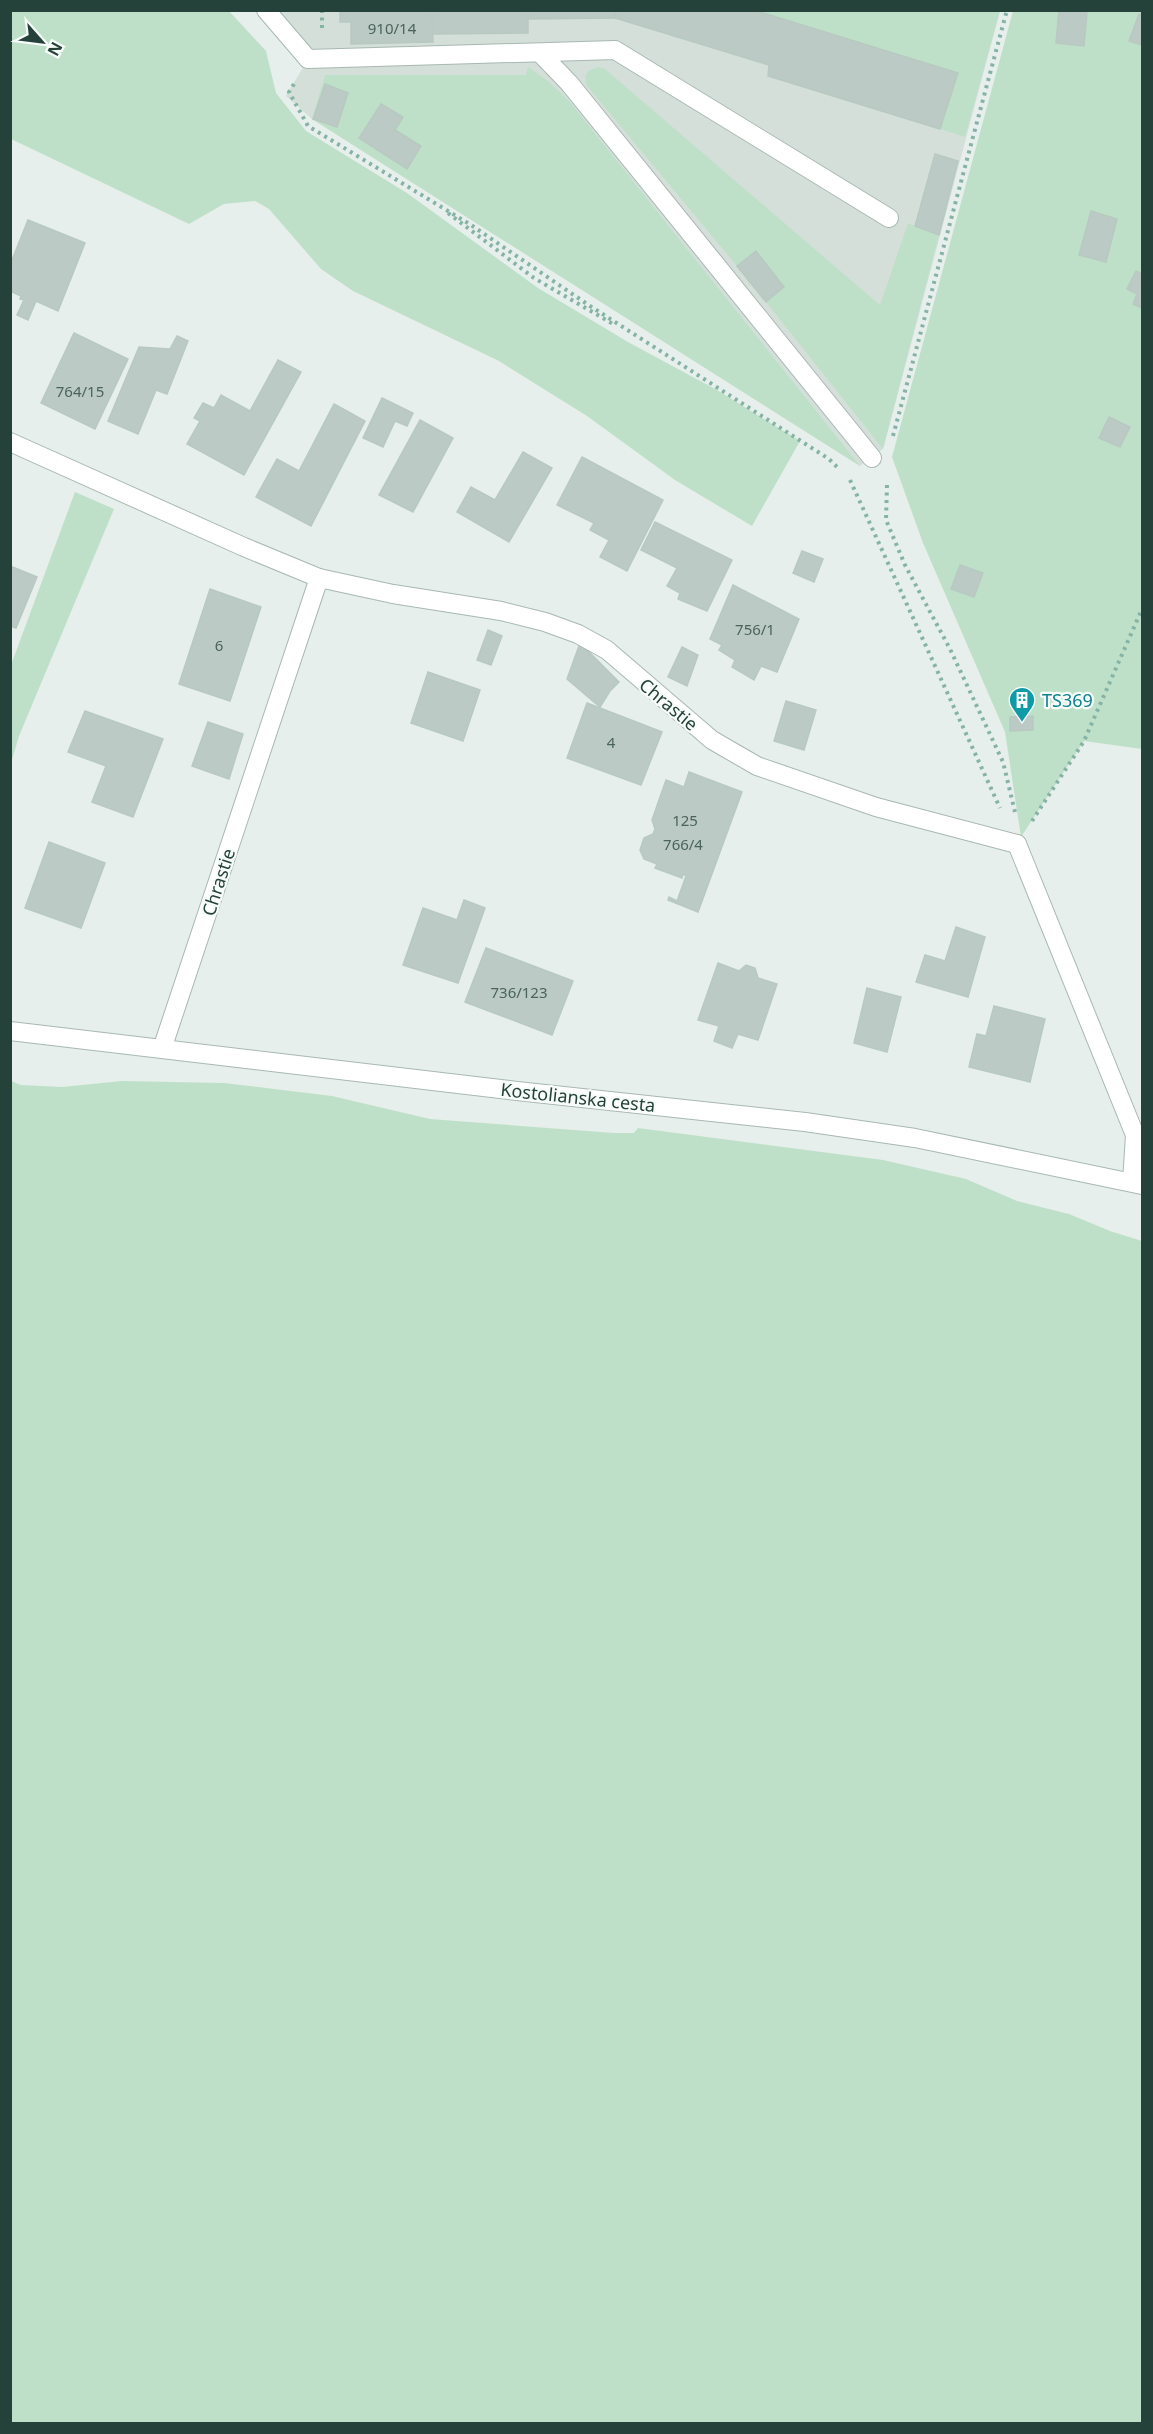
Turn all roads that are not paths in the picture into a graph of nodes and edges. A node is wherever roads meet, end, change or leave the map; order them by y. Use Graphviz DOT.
graph roads {
  1 [pos="266,10"];
  2 [pos="540,53"];
  3 [pos="889,218"];
  4 [pos="10,442"];
  5 [pos="872,458"];
  6 [pos="319,578"];
  7 [pos="10,1031"];
  8 [pos="162,1049"];
  9 [pos="1137,1184"];
  1 -- 2 [label="street"];
  2 -- 3 [label="street"];
  2 -- 5 [label="street"];
  4 -- 6 [label="street, Chrastie"];
  6 -- 8 [label="street, Chrastie"];
  6 -- 9 [label="street, Chrastie"];
  7 -- 8 [label="street, Kostolianska cesta"];
  8 -- 9 [label="street, Kostolianska cesta"];
}
